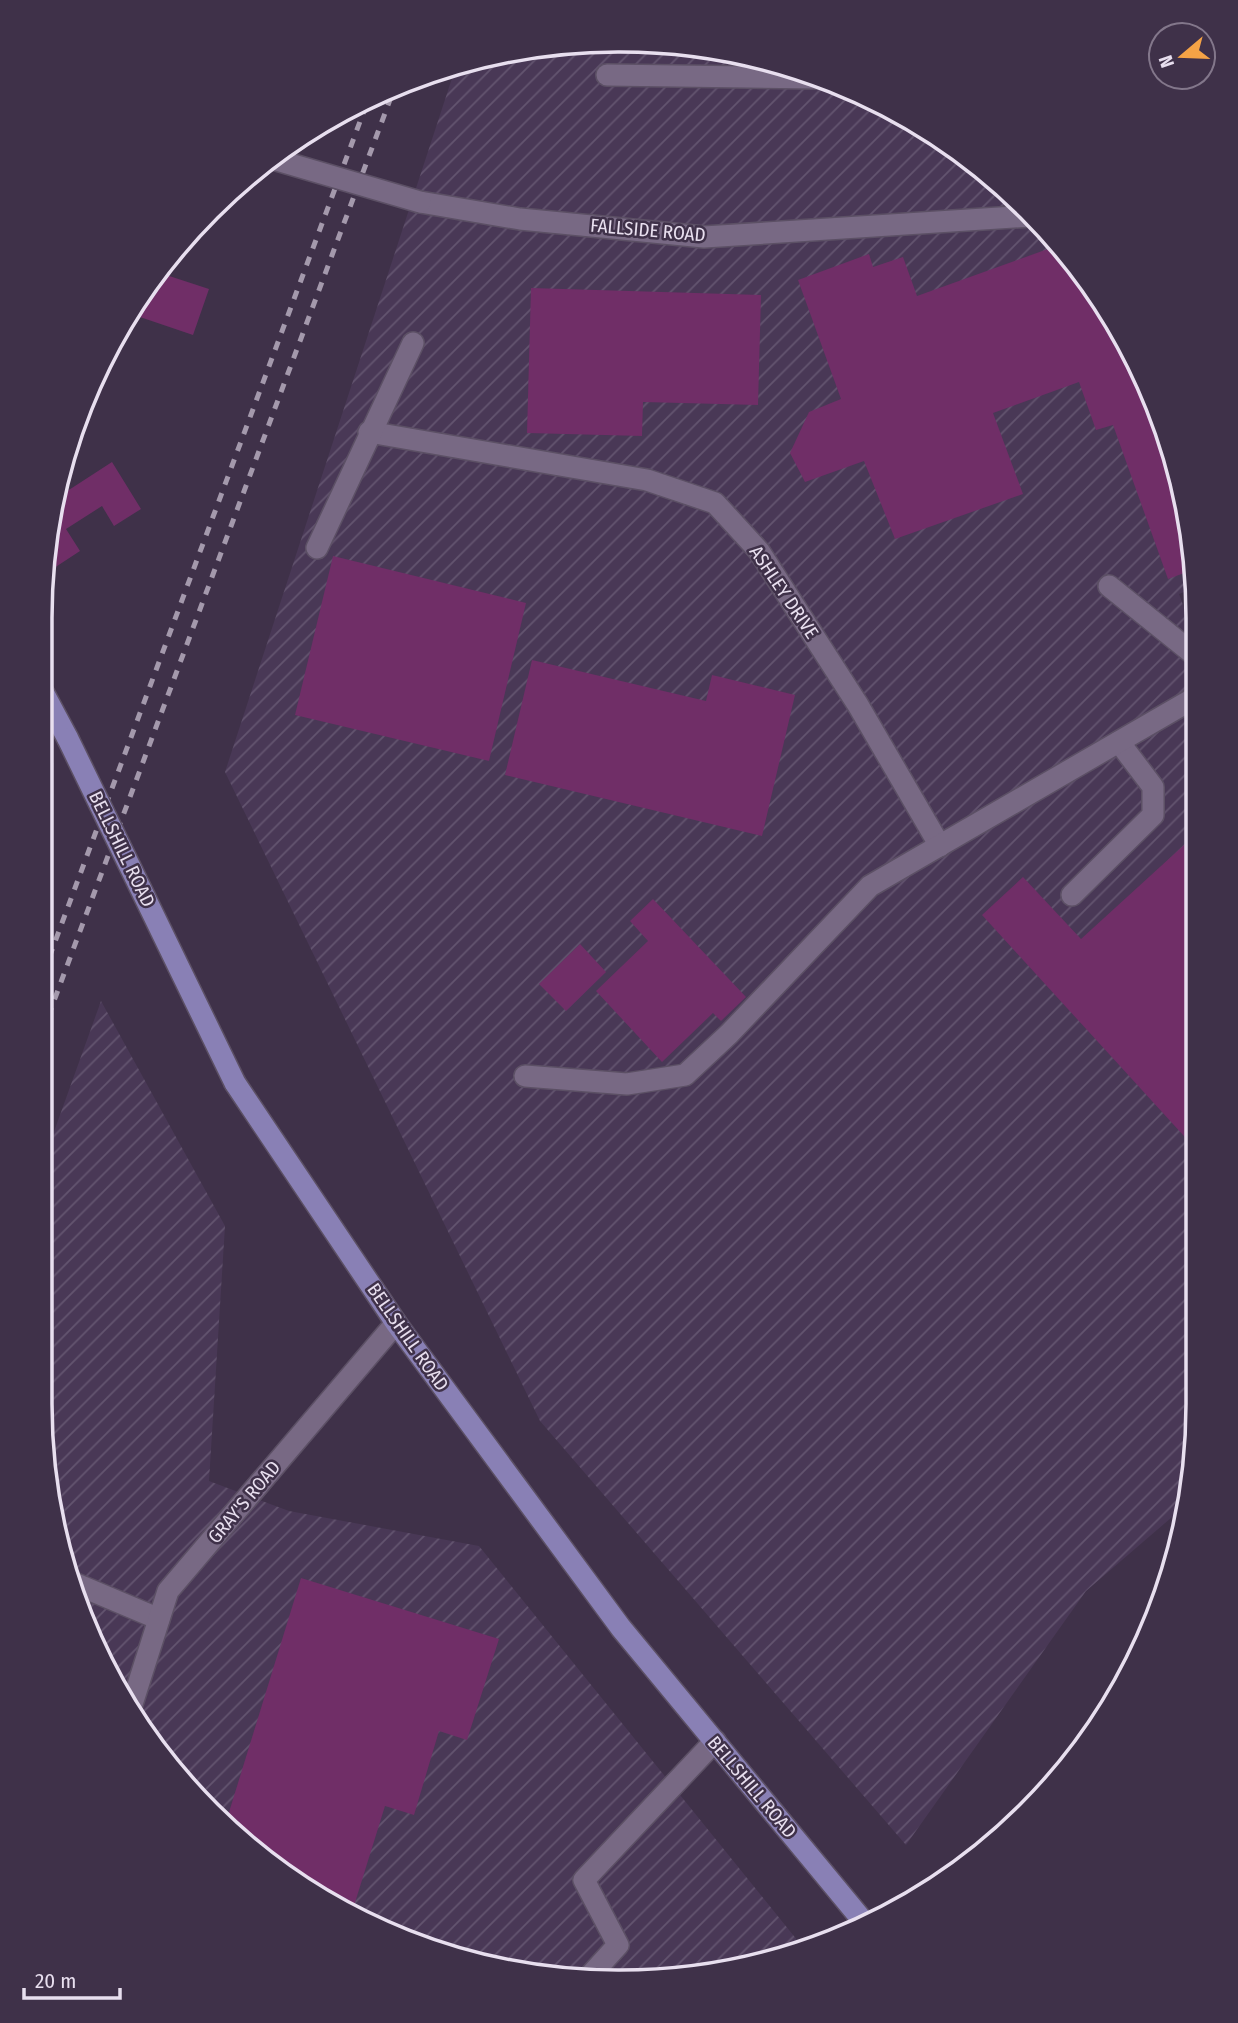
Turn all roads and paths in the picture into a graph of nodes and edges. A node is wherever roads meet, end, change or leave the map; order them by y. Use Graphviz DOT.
graph roads {
  1 [pos="607,75"];
  2 [pos="784,78"];
  3 [pos="284,162"];
  4 [pos="1019,217"];
  5 [pos="413,343"];
  6 [pos="369,432"];
  7 [pos="317,548"];
  8 [pos="1109,586"];
  9 [pos="1186,648"];
  10 [pos="1186,703"];
  11 [pos="52,709"];
  12 [pos="1119,741"];
  13 [pos="940,846"];
  14 [pos="1072,895"];
  15 [pos="525,1076"];
  16 [pos="396,1323"];
  17 [pos="83,1587"];
  18 [pos="159,1619"];
  19 [pos="134,1697"];
  20 [pos="715,1741"];
  21 [pos="859,1917"];
  22 [pos="596,1969"];
  1 -- 2 [label="street"];
  3 -- 4 [label="street, FALLSIDE ROAD, bridge"];
  5 -- 6 [label="street"];
  6 -- 7 [label="street"];
  6 -- 13 [label="street, ASHLEY DRIVE"];
  8 -- 9 [label="street"];
  10 -- 12 [label="street"];
  11 -- 16 [label="main road, BELLSHILL ROAD, bridge"];
  12 -- 13 [label="street"];
  12 -- 14 [label="street"];
  13 -- 15 [label="street"];
  16 -- 18 [label="street, GRAY'S ROAD"];
  16 -- 20 [label="main road, BELLSHILL ROAD"];
  17 -- 18 [label="street"];
  18 -- 19 [label="street, GRAY'S ROAD"];
  20 -- 21 [label="main road, BELLSHILL ROAD"];
  20 -- 22 [label="street"];
}
